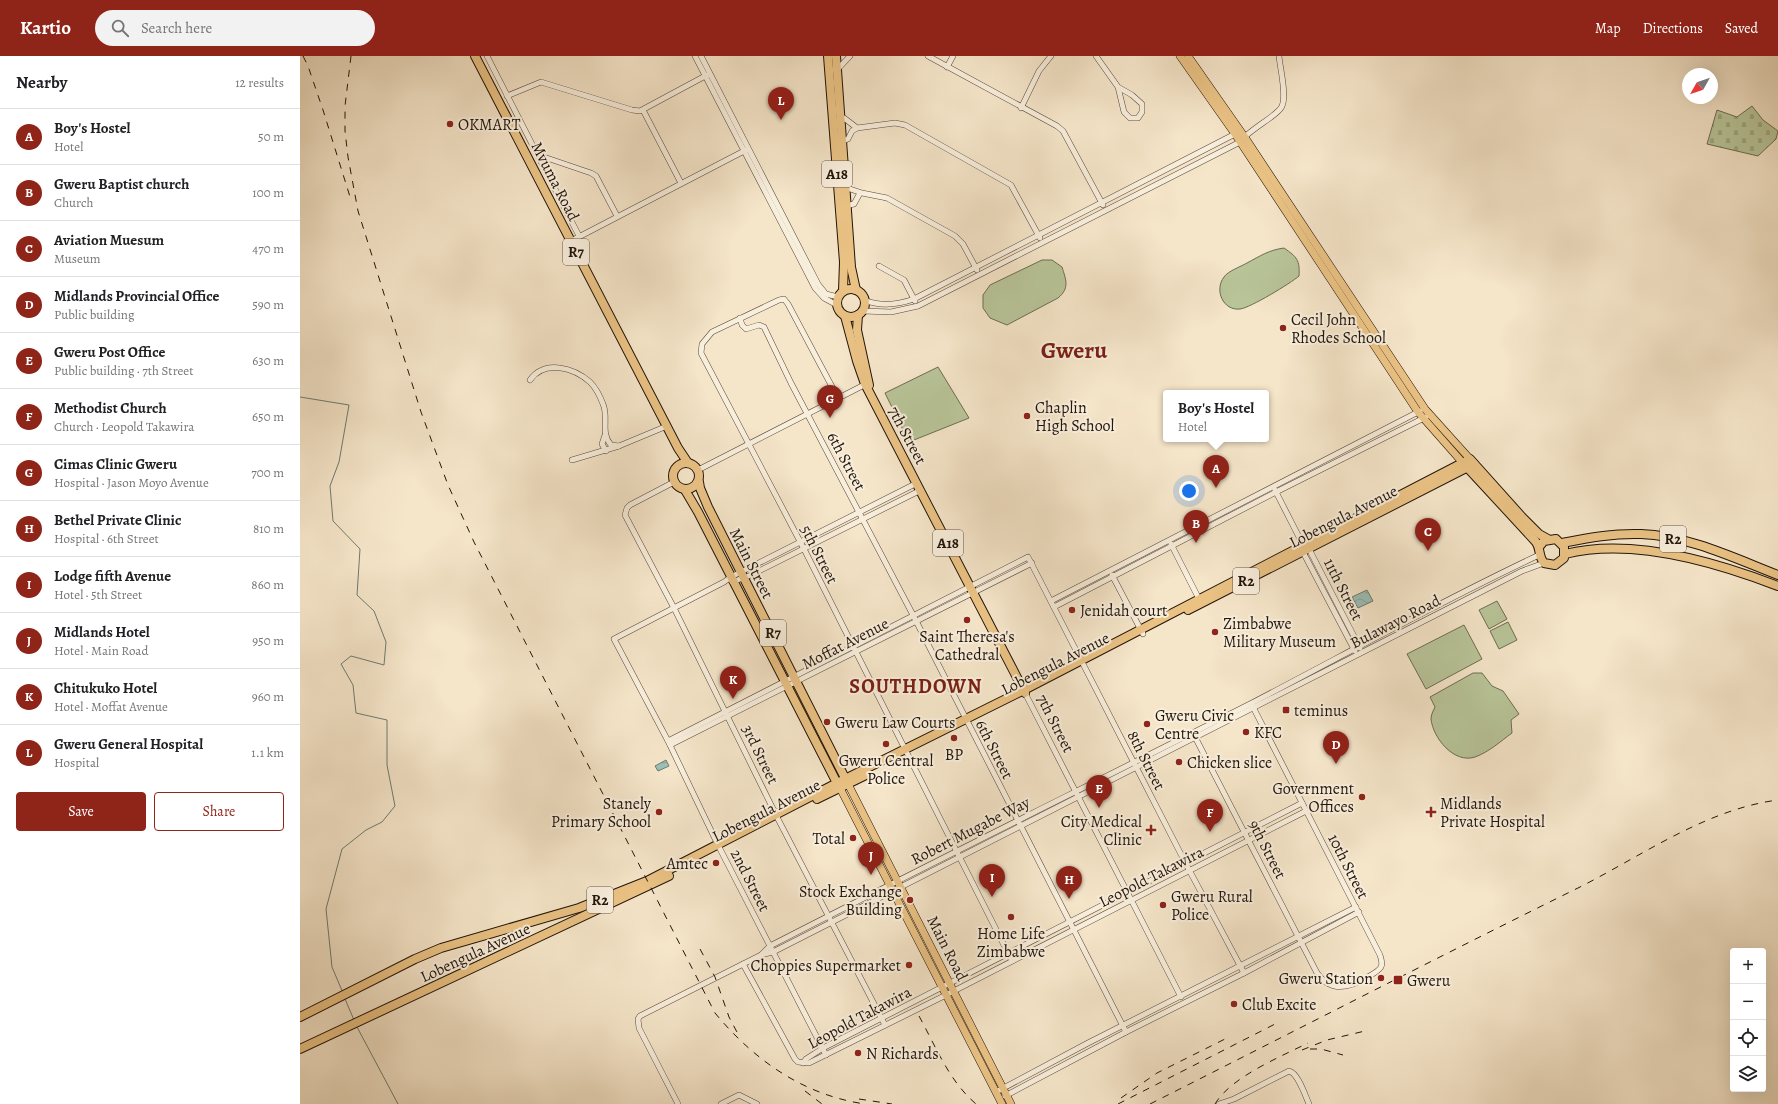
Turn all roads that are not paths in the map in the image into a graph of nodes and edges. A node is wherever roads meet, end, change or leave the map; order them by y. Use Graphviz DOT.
graph roads {
  1 [pos="475,56"];
  2 [pos="487,56"];
  3 [pos="695,56"];
  4 [pos="702,56"];
  5 [pos="828,56"];
  6 [pos="836,56"];
  7 [pos="850,56"];
  8 [pos="928,56"];
  9 [pos="953,56"];
  10 [pos="1051,56"];
  11 [pos="1096,56"];
  12 [pos="1180,56"];
  13 [pos="1188,56"];
  14 [pos="1279,56"];
  15 [pos="947,67"];
  16 [pos="833,73"];
  17 [pos="708,75"];
  18 [pos="1118,87"];
  19 [pos="507,96"];
  20 [pos="1021,108"];
  21 [pos="643,110"];
  22 [pos="840,117"];
  23 [pos="833,122"];
  24 [pos="858,128"];
  25 [pos="1235,134"];
  26 [pos="1242,139"];
  27 [pos="838,142"];
  28 [pos="746,150"];
  29 [pos="538,155"];
  30 [pos="1167,170"];
  31 [pos="1170,177"];
  32 [pos="681,183"];
  33 [pos="842,186"];
  34 [pos="860,193"];
  35 [pos="1103,204"];
  36 [pos="844,206"];
  37 [pos="1106,210"];
  38 [pos="617,216"];
  39 [pos="580,236"];
  40 [pos="1039,236"];
  41 [pos="571,241"];
  42 [pos="1042,242"];
  43 [pos="879,266"];
  44 [pos="976,268"];
  45 [pos="979,275"];
  46 [pos="856,290"];
  47 [pos="841,294"];
  48 [pos="825,296"];
  49 [pos="864,300"];
  50 [pos="914,300"];
  51 [pos="837,305"];
  52 [pos="918,306"];
  53 [pos="860,313"];
  54 [pos="845,316"];
  55 [pos="740,318"];
  56 [pos="530,380"];
  57 [pos="867,383"];
  58 [pos="838,398"];
  59 [pos="1422,411"];
  60 [pos="808,414"];
  61 [pos="1427,417"];
  62 [pos="667,426"];
  63 [pos="1380,432"];
  64 [pos="605,435"];
  65 [pos="1383,438"];
  66 [pos="749,443"];
  67 [pos="619,446"];
  68 [pos="678,448"];
  69 [pos="606,451"];
  70 [pos="572,460"];
  71 [pos="688,463"];
  72 [pos="1469,464"];
  73 [pos="678,466"];
  74 [pos="698,470"];
  75 [pos="674,482"];
  76 [pos="699,482"];
  77 [pos="919,486"];
  78 [pos="1273,487"];
  79 [pos="684,490"];
  80 [pos="1276,492"];
  81 [pos="708,507"];
  82 [pos="698,512"];
  83 [pos="860,512"];
  84 [pos="1224,512"];
  85 [pos="1227,518"];
  86 [pos="863,519"];
  87 [pos="1548,539"];
  88 [pos="725,540"];
  89 [pos="1169,540"];
  90 [pos="800,542"];
  91 [pos="1562,543"];
  92 [pos="715,544"];
  93 [pos="1172,546"];
  94 [pos="1304,546"];
  95 [pos="804,549"];
  96 [pos="1565,554"];
  97 [pos="1541,555"];
  98 [pos="1139,556"];
  99 [pos="1028,557"];
  100 [pos="1142,561"];
  101 [pos="1032,563"];
  102 [pos="1518,566"];
  103 [pos="1110,571"];
  104 [pos="1522,571"];
  105 [pos="742,575"];
  106 [pos="1778,575"];
  107 [pos="1112,576"];
  108 [pos="733,580"];
  109 [pos="1778,586"];
  110 [pos="971,590"];
  111 [pos="1051,601"];
  112 [pos="1200,601"];
  113 [pos="1054,607"];
  114 [pos="674,608"];
  115 [pos="761,611"];
  116 [pos="913,615"];
  117 [pos="751,616"];
  118 [pos="916,622"];
  119 [pos="1142,632"];
  120 [pos="779,645"];
  121 [pos="852,646"];
  122 [pos="1357,648"];
  123 [pos="768,649"];
  124 [pos="855,653"];
  125 [pos="1360,654"];
  126 [pos="1082,662"];
  127 [pos="796,679"];
  128 [pos="786,684"];
  129 [pos="1024,692"];
  130 [pos="1252,706"];
  131 [pos="727,713"];
  132 [pos="813,714"];
  133 [pos="804,719"];
  134 [pos="966,721"];
  135 [pos="1194,735"];
  136 [pos="827,742"];
  137 [pos="669,743"];
  138 [pos="818,747"];
  139 [pos="906,752"];
  140 [pos="1135,764"];
  141 [pos="847,781"];
  142 [pos="838,785"];
  143 [pos="1075,791"];
  144 [pos="1078,796"];
  145 [pos="1302,803"];
  146 [pos="1306,811"];
  147 [pos="777,817"];
  148 [pos="1018,823"];
  149 [pos="1245,833"];
  150 [pos="1249,841"];
  151 [pos="720,847"];
  152 [pos="958,855"];
  153 [pos="1186,864"];
  154 [pos="1189,871"];
  155 [pos="899,884"];
  156 [pos="891,888"];
  157 [pos="1127,893"];
  158 [pos="1131,901"];
  159 [pos="1357,910"];
  160 [pos="829,916"];
  161 [pos="832,921"];
  162 [pos="1069,923"];
  163 [pos="1073,930"];
  164 [pos="1298,936"];
  165 [pos="1301,943"];
  166 [pos="770,946"];
  167 [pos="773,952"];
  168 [pos="761,954"];
  169 [pos="1008,954"];
  170 [pos="1012,961"];
  171 [pos="743,964"];
  172 [pos="1240,965"];
  173 [pos="1244,974"];
  174 [pos="1320,977"];
  175 [pos="950,984"];
  176 [pos="942,988"];
  177 [pos="954,991"];
  178 [pos="946,995"];
  179 [pos="1180,996"];
  180 [pos="1184,1003"];
  181 [pos="300,1017"];
  182 [pos="882,1019"];
  183 [pos="885,1025"];
  184 [pos="1122,1025"];
  185 [pos="1126,1032"];
  186 [pos="981,1045"];
  187 [pos="823,1048"];
  188 [pos="973,1048"];
  189 [pos="300,1049"];
  190 [pos="826,1055"];
  191 [pos="1061,1057"];
  192 [pos="803,1063"];
  193 [pos="1065,1064"];
  194 [pos="1004,1092"];
  195 [pos="999,1098"];
  196 [pos="1236,1101"];
  197 [pos="678,1104"];
  198 [pos="721,1104"];
  199 [pos="757,1104"];
  200 [pos="1011,1104"];
  201 [pos="1219,1104"];
  202 [pos="1310,1104"];
  1 -- 41 [label="highway, Mvuma Road / R7"];
  2 -- 19 [label="street"];
  3 -- 17 [label="street"];
  4 -- 17 [label="street"];
  5 -- 16 [label="highway, A18"];
  6 -- 16 [label="highway, A18"];
  7 -- 16 [label="street"];
  8 -- 15 [label="street"];
  9 -- 15 [label="street"];
  10 -- 20 [label="street"];
  11 -- 18 [label="street"];
  12 -- 25 [label="main road"];
  13 -- 26 [label="main road"];
  14 -- 26 [label="street"];
  15 -- 20 [label="street"];
  16 -- 22 [label="highway, A18"];
  16 -- 23 [label="highway, A18"];
  17 -- 21 [label="street"];
  17 -- 28 [label="street"];
  18 -- 18 [label="street"];
  19 -- 21 [label="street"];
  19 -- 29 [label="street"];
  20 -- 35 [label="street"];
  21 -- 32 [label="street"];
  22 -- 23 [label="street"];
  22 -- 24 [label="street"];
  22 -- 27 [label="highway, A18"];
  23 -- 27 [label="highway, A18"];
  24 -- 27 [label="street"];
  24 -- 40 [label="street"];
  25 -- 26 [label="main road"];
  25 -- 30 [label="street"];
  26 -- 31 [label="street"];
  26 -- 59 [label="main road"];
  27 -- 33 [label="highway, A18"];
  28 -- 32 [label="street"];
  28 -- 48 [label="street"];
  29 -- 38 [label="street"];
  29 -- 39 [label="street"];
  30 -- 31 [label="street"];
  30 -- 35 [label="street"];
  31 -- 37 [label="street"];
  32 -- 38 [label="street"];
  33 -- 34 [label="street"];
  33 -- 36 [label="highway, A18"];
  34 -- 36 [label="street"];
  34 -- 44 [label="street"];
  35 -- 37 [label="street"];
  35 -- 40 [label="street"];
  36 -- 46 [label="highway, A18"];
  36 -- 47 [label="highway, A18"];
  37 -- 42 [label="street"];
  38 -- 39 [label="street"];
  39 -- 41 [label="street"];
  40 -- 42 [label="street"];
  40 -- 44 [label="street"];
  41 -- 62 [label="highway, Mvuma Road / R7"];
  42 -- 45 [label="street"];
  43 -- 50 [label="street"];
  44 -- 45 [label="street"];
  44 -- 50 [label="street"];
  45 -- 52 [label="street"];
  46 -- 47 [label="highway"];
  46 -- 49 [label="highway, A18"];
  47 -- 48 [label="street"];
  47 -- 51 [label="highway, A18"];
  48 -- 51 [label="street"];
  49 -- 50 [label="street"];
  49 -- 53 [label="highway, A18"];
  50 -- 52 [label="street"];
  51 -- 54 [label="highway, A18"];
  52 -- 53 [label="street"];
  53 -- 54 [label="highway"];
  53 -- 57 [label="highway, 7th Street / A18"];
  54 -- 57 [label="highway, 7th Street / A18"];
  55 -- 58 [label="street, 5th Street"];
  55 -- 60 [label="street, 6th Street"];
  55 -- 66 [label="street, 5th Street"];
  56 -- 64 [label="street"];
  57 -- 58 [label="street"];
  57 -- 77 [label="highway, 7th Street / A18"];
  58 -- 60 [label="street"];
  59 -- 61 [label="main road"];
  59 -- 63 [label="street"];
  60 -- 66 [label="street"];
  60 -- 83 [label="street, 6th Street"];
  61 -- 65 [label="street"];
  61 -- 72 [label="main road"];
  62 -- 67 [label="street"];
  62 -- 68 [label="highway, Mvuma Road / R7"];
  63 -- 65 [label="street"];
  63 -- 78 [label="street"];
  64 -- 67 [label="street"];
  64 -- 69 [label="street"];
  65 -- 80 [label="street"];
  66 -- 74 [label="street"];
  66 -- 90 [label="street, 5th Street"];
  67 -- 69 [label="street"];
  68 -- 71 [label="highway, Mvuma Road / R7"];
  68 -- 73 [label="highway, Mvuma Road / R7"];
  69 -- 70 [label="street"];
  71 -- 73 [label="highway"];
  71 -- 74 [label="highway, R7"];
  72 -- 87 [label="highway, R2"];
  72 -- 94 [label="highway, Lobengula Avenue / R2"];
  72 -- 97 [label="highway"];
  73 -- 75 [label="highway, R7"];
  74 -- 76 [label="highway, Main Street / R7"];
  75 -- 79 [label="highway, Main Street / R7"];
  75 -- 114 [label="street, 3rd Street"];
  76 -- 79 [label="highway"];
  76 -- 81 [label="highway, Main Street / R7"];
  77 -- 83 [label="street"];
  77 -- 86 [label="street"];
  77 -- 110 [label="highway, 7th Street / A18"];
  78 -- 80 [label="street, 11th Street"];
  78 -- 84 [label="street"];
  79 -- 82 [label="highway, Main Street / R7"];
  80 -- 85 [label="street"];
  80 -- 94 [label="street, 11th Street"];
  81 -- 82 [label="highway"];
  81 -- 88 [label="highway, Main Street / R7"];
  82 -- 92 [label="highway, Main Street / R7"];
  83 -- 86 [label="street, 6th Street"];
  83 -- 90 [label="street"];
  84 -- 85 [label="street"];
  84 -- 89 [label="street"];
  85 -- 93 [label="street"];
  86 -- 95 [label="street"];
  86 -- 116 [label="street, 6th Street"];
  87 -- 91 [label="highway, R2"];
  87 -- 97 [label="highway"];
  88 -- 92 [label="highway"];
  88 -- 105 [label="highway, Main Street / R7"];
  89 -- 93 [label="street"];
  89 -- 98 [label="street"];
  90 -- 95 [label="street, 5th Street"];
  90 -- 105 [label="street"];
  91 -- 96 [label="highway"];
  91 -- 106 [label="highway, R2"];
  92 -- 108 [label="highway, Main Street / R7"];
  93 -- 100 [label="street"];
  93 -- 112 [label="street"];
  94 -- 112 [label="highway, Lobengula Avenue / R2"];
  94 -- 122 [label="street, 11th Street"];
  95 -- 105 [label="street"];
  95 -- 121 [label="street, 5th Street"];
  96 -- 97 [label="highway, R2"];
  96 -- 109 [label="highway, R2"];
  97 -- 102 [label="street, Bulawayo Road"];
  97 -- 104 [label="street, Bulawayo Road"];
  98 -- 100 [label="street"];
  98 -- 103 [label="street"];
  99 -- 101 [label="street, 8th Street"];
  99 -- 110 [label="street, Moffat Avenue"];
  100 -- 107 [label="street"];
  101 -- 110 [label="street, Moffat Avenue"];
  101 -- 111 [label="street, 8th Street"];
  102 -- 104 [label="street"];
  102 -- 122 [label="street, Bulawayo Road"];
  103 -- 107 [label="street"];
  103 -- 111 [label="street"];
  104 -- 125 [label="street, Bulawayo Road"];
  105 -- 108 [label="street"];
  105 -- 115 [label="highway, Main Street / R7"];
  107 -- 113 [label="street"];
  107 -- 119 [label="street"];
  108 -- 114 [label="street"];
  108 -- 117 [label="highway, Main Street / R7"];
  110 -- 116 [label="street, Moffat Avenue"];
  110 -- 118 [label="street, Moffat Avenue"];
  110 -- 129 [label="highway, 7th Street / A18"];
  111 -- 113 [label="street, 8th Street"];
  112 -- 119 [label="highway, Lobengula Avenue / R2"];
  113 -- 126 [label="street, 8th Street"];
  114 -- 131 [label="street, 3rd Street"];
  114 -- 137 [label="street, 2nd Street"];
  115 -- 117 [label="highway"];
  115 -- 120 [label="highway, Main Street / R7"];
  116 -- 118 [label="street, 6th Street"];
  116 -- 121 [label="street, Moffat Avenue"];
  117 -- 123 [label="highway, Main Street / R7"];
  118 -- 124 [label="street, Moffat Avenue"];
  118 -- 134 [label="street, 6th Street"];
  119 -- 126 [label="highway, Lobengula Avenue / R2"];
  120 -- 123 [label="highway"];
  120 -- 127 [label="highway, Main Street / R7"];
  121 -- 124 [label="street, 5th Street"];
  121 -- 127 [label="street, Moffat Avenue"];
  122 -- 125 [label="street, 11th Street"];
  122 -- 130 [label="street, Bulawayo Road"];
  123 -- 128 [label="highway, Main Street / R7"];
  124 -- 127 [label="street, Moffat Avenue"];
  124 -- 139 [label="street, 5th Street"];
  125 -- 130 [label="street, Bulawayo Road"];
  126 -- 129 [label="highway, Lobengula Avenue / R2"];
  126 -- 140 [label="street, 8th Street"];
  127 -- 128 [label="street, Moffat Avenue"];
  127 -- 132 [label="highway, Main Street / R7"];
  128 -- 131 [label="street, Moffat Avenue"];
  128 -- 133 [label="highway, Main Street / R7"];
  129 -- 134 [label="highway, Lobengula Avenue / R2"];
  129 -- 143 [label="street, 7th Street"];
  130 -- 135 [label="street, Bulawayo Road"];
  130 -- 145 [label="street, 10th Street"];
  131 -- 137 [label="street, Moffat Avenue"];
  131 -- 147 [label="street, 3rd Street"];
  132 -- 133 [label="highway"];
  132 -- 136 [label="highway, Main Street / R7"];
  133 -- 138 [label="highway, Main Street / R7"];
  134 -- 139 [label="highway, Lobengula Avenue / R2"];
  134 -- 148 [label="street, 6th Street"];
  135 -- 140 [label="street, Robert Mugabe Way"];
  135 -- 149 [label="street, 9th Street"];
  136 -- 138 [label="highway"];
  136 -- 141 [label="highway, Main Street / R7"];
  137 -- 151 [label="street, 2nd Street"];
  138 -- 142 [label="highway, Main Street / R7"];
  139 -- 141 [label="highway, Lobengula Avenue / R2"];
  139 -- 152 [label="street, 5th Street"];
  140 -- 143 [label="street, Robert Mugabe Way"];
  140 -- 144 [label="street, Robert Mugabe Way"];
  140 -- 153 [label="street, 8th Street"];
  141 -- 142 [label="highway, Lobengula Avenue / R2"];
  141 -- 155 [label="main road, Main Road"];
  142 -- 147 [label="highway, Lobengula Avenue / R2"];
  142 -- 156 [label="main road, Main Road"];
  143 -- 144 [label="street, 7th Street"];
  143 -- 148 [label="street, Robert Mugabe Way"];
  144 -- 148 [label="street, Robert Mugabe Way"];
  144 -- 157 [label="street, 7th Street"];
  145 -- 146 [label="street, 10th Street"];
  145 -- 149 [label="street, Leopold Takawira"];
  146 -- 150 [label="street, Leopold Takawira"];
  146 -- 159 [label="street, 10th Street"];
  147 -- 151 [label="highway, Lobengula Avenue / R2"];
  147 -- 160 [label="street, 3rd Street"];
  148 -- 152 [label="street, Robert Mugabe Way"];
  148 -- 162 [label="street, 6th Street"];
  149 -- 150 [label="street, 9th Street"];
  149 -- 153 [label="street, Leopold Takawira"];
  150 -- 154 [label="street, Leopold Takawira"];
  150 -- 164 [label="street, 9th Street"];
  151 -- 166 [label="street, 2nd Street"];
  151 -- 181 [label="highway, Lobengula Avenue / R2"];
  151 -- 189 [label="highway, Lobengula Avenue / R2"];
  152 -- 155 [label="street, Robert Mugabe Way"];
  152 -- 169 [label="street, 5th Street"];
  153 -- 154 [label="street, 8th Street"];
  153 -- 157 [label="street, Leopold Takawira"];
  154 -- 158 [label="street, Leopold Takawira"];
  154 -- 172 [label="street, 8th Street"];
  155 -- 156 [label="street, Robert Mugabe Way"];
  155 -- 175 [label="main road, Main Road"];
  156 -- 160 [label="street, Robert Mugabe Way"];
  156 -- 161 [label="street, Robert Mugabe Way"];
  156 -- 176 [label="main road, Main Road"];
  157 -- 158 [label="street, 7th Street"];
  157 -- 162 [label="street, Leopold Takawira"];
  158 -- 163 [label="street, Leopold Takawira"];
  158 -- 179 [label="street, 7th Street"];
  159 -- 164 [label="street"];
  159 -- 165 [label="street"];
  159 -- 174 [label="street, 10th Street"];
  160 -- 161 [label="street, 3rd Street"];
  160 -- 166 [label="street, Robert Mugabe Way"];
  161 -- 167 [label="street, Robert Mugabe Way"];
  161 -- 182 [label="street, 3rd Street"];
  162 -- 163 [label="street, 6th Street"];
  162 -- 169 [label="street, Leopold Takawira"];
  163 -- 170 [label="street, Leopold Takawira"];
  163 -- 184 [label="street, 6th Street"];
  164 -- 165 [label="street, 9th Street"];
  164 -- 172 [label="street"];
  165 -- 173 [label="street"];
  165 -- 174 [label="street, 9th Street"];
  166 -- 167 [label="street, 2nd Street"];
  166 -- 168 [label="street, Robert Mugabe Way"];
  167 -- 168 [label="street, Robert Mugabe Way"];
  167 -- 187 [label="street, 2nd Street"];
  168 -- 171 [label="street, Robert Mugabe Way"];
  169 -- 170 [label="street, 5th Street"];
  169 -- 175 [label="street, Leopold Takawira"];
  170 -- 177 [label="street, Leopold Takawira"];
  171 -- 192 [label="street"];
  171 -- 197 [label="street, Robert Mugabe Way"];
  172 -- 173 [label="street, 8th Street"];
  172 -- 179 [label="street"];
  173 -- 180 [label="street"];
  175 -- 176 [label="street, Leopold Takawira"];
  175 -- 177 [label="main road, Main Road"];
  176 -- 178 [label="main road, Main Road"];
  176 -- 182 [label="street, Leopold Takawira"];
  177 -- 178 [label="street, Leopold Takawira"];
  177 -- 186 [label="main road, Main Road"];
  178 -- 183 [label="street, Leopold Takawira"];
  178 -- 188 [label="main road, Main Road"];
  179 -- 180 [label="street, 7th Street"];
  179 -- 184 [label="street"];
  180 -- 185 [label="street"];
  182 -- 183 [label="street, 3rd Street"];
  182 -- 187 [label="street, Leopold Takawira"];
  183 -- 190 [label="street, Leopold Takawira"];
  184 -- 185 [label="street, 6th Street"];
  184 -- 191 [label="street"];
  185 -- 193 [label="street"];
  186 -- 188 [label="main road"];
  186 -- 194 [label="main road, Main Road"];
  187 -- 190 [label="street, 2nd Street"];
  187 -- 192 [label="street, Leopold Takawira"];
  188 -- 195 [label="main road, Main Road"];
  190 -- 192 [label="street, Leopold Takawira"];
  191 -- 193 [label="street"];
  191 -- 194 [label="street"];
  193 -- 194 [label="street"];
  194 -- 195 [label="street"];
  194 -- 200 [label="main road, Main Road"];
  196 -- 201 [label="street"];
  196 -- 202 [label="street"];
  198 -- 199 [label="street"];
}
